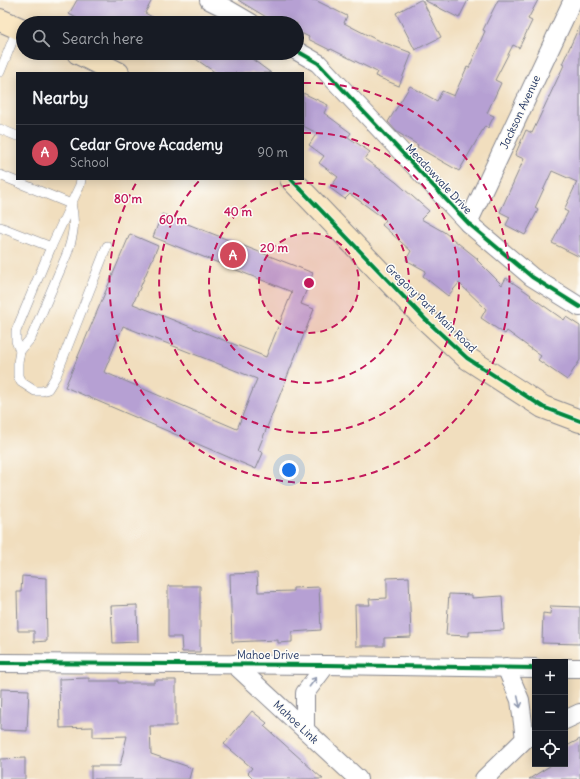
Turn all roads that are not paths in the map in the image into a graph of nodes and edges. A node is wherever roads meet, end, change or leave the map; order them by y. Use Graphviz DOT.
graph roads {
  1 [pos="209,0"];
  2 [pos="573,0"];
  3 [pos="229,4"];
  4 [pos="243,16"];
  5 [pos="14,26"];
  6 [pos="304,55"];
  7 [pos="92,60"];
  8 [pos="0,72"];
  9 [pos="116,72"];
  10 [pos="0,129"];
  11 [pos="16,136"];
  12 [pos="0,175"];
  13 [pos="81,180"];
  14 [pos="292,180"];
  15 [pos="71,204"];
  16 [pos="468,223"];
  17 [pos="0,226"];
  18 [pos="107,246"];
  19 [pos="51,247"];
  20 [pos="580,307"];
  21 [pos="20,351"];
  22 [pos="580,421"];
  23 [pos="0,663"];
  24 [pos="234,664"];
  25 [pos="326,664"];
  26 [pos="506,667"];
  27 [pos="532,668"];
  28 [pos="568,668"];
  29 [pos="580,668"];
  30 [pos="580,713"];
  31 [pos="568,719"];
  32 [pos="305,730"];
  33 [pos="530,737"];
  34 [pos="358,779"];
  35 [pos="484,779"];
  1 -- 3 [label="street"];
  2 -- 16 [label="street, Jackson Avenue"];
  3 -- 4 [label="street"];
  5 -- 8 [label="lane"];
  6 -- 16 [label="street, Meadowvale Drive"];
  7 -- 9 [label="street"];
  10 -- 11 [label="lane"];
  12 -- 15 [label="lane"];
  13 -- 15 [label="lane"];
  14 -- 22 [label="street, Gregory Park Main Road"];
  15 -- 19 [label="lane"];
  15 -- 21 [label="lane"];
  16 -- 20 [label="street, Meadowvale Drive"];
  17 -- 19 [label="lane"];
  18 -- 21 [label="lane"];
  19 -- 21 [label="lane"];
  23 -- 24 [label="street, Mahoe Drive"];
  24 -- 25 [label="street, Mahoe Drive"];
  24 -- 32 [label="street, Mahoe Link"];
  25 -- 26 [label="street, Mahoe Drive"];
  32 -- 25 [label="street, one-way"];
  26 -- 27 [label="street, Mahoe Drive"];
  26 -- 33 [label="street, one-way"];
  28 -- 29 [label="street"];
  30 -- 31 [label="street"];
  32 -- 34 [label="street, Mahoe Link"];
  33 -- 35 [label="street"];
}
